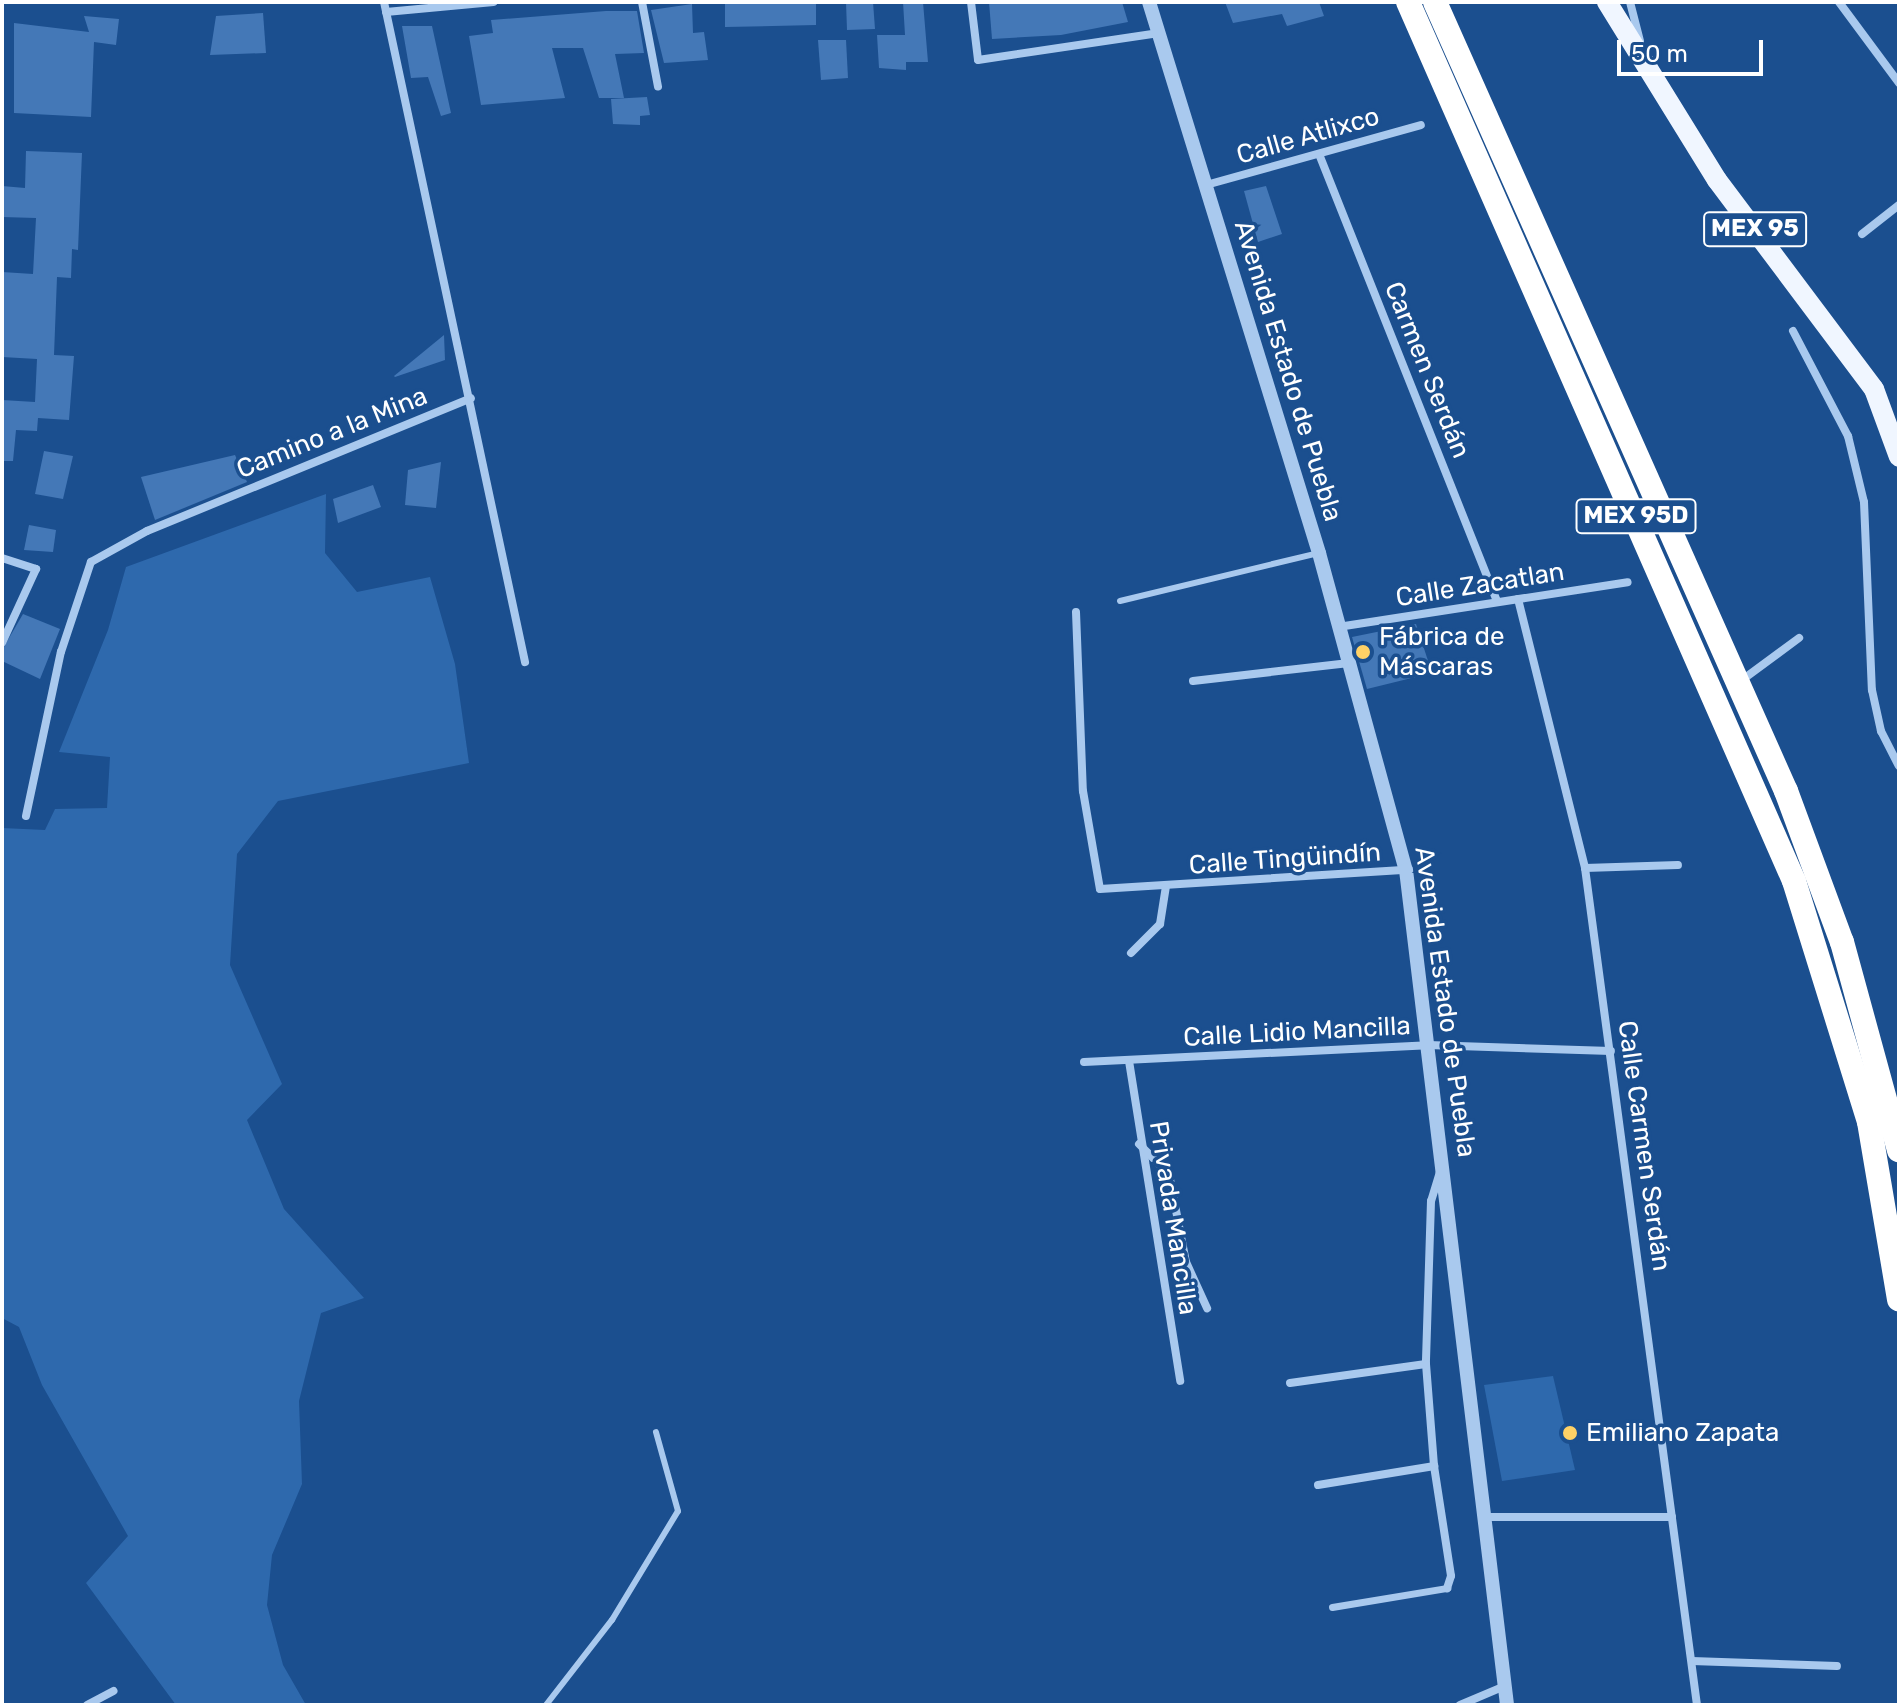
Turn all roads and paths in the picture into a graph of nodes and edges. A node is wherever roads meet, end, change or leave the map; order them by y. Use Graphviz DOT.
graph roads {
  1 [pos="384,2"];
  2 [pos="494,2"];
  3 [pos="642,2"];
  4 [pos="971,2"];
  5 [pos="1149,2"];
  6 [pos="1408,2"];
  7 [pos="1435,2"];
  8 [pos="1607,2"];
  9 [pos="1630,2"];
  10 [pos="1839,2"];
  11 [pos="386,12"];
  12 [pos="1159,33"];
  13 [pos="1646,65"];
  14 [pos="1899,83"];
  15 [pos="658,87"];
  16 [pos="1421,125"];
  17 [pos="1319,154"];
  18 [pos="1206,185"];
  19 [pos="1899,205"];
  20 [pos="1862,234"];
  21 [pos="1793,331"];
  22 [pos="471,398"];
  23 [pos="1899,457"];
  24 [pos="1319,553"];
  25 [pos="2,558"];
  26 [pos="1628,582"];
  27 [pos="1518,599"];
  28 [pos="1120,601"];
  29 [pos="1497,602"];
  30 [pos="1076,612"];
  31 [pos="1338,627"];
  32 [pos="1799,638"];
  33 [pos="2,643"];
  34 [pos="525,662"];
  35 [pos="1349,663"];
  36 [pos="1193,681"];
  37 [pos="1738,683"];
  38 [pos="1899,766"];
  39 [pos="26,816"];
  40 [pos="1678,865"];
  41 [pos="1585,868"];
  42 [pos="1406,870"];
  43 [pos="1166,886"];
  44 [pos="1131,953"];
  45 [pos="1428,1045"];
  46 [pos="1611,1051"];
  47 [pos="1129,1061"];
  48 [pos="1084,1062"];
  49 [pos="1139,1144"];
  50 [pos="1899,1150"];
  51 [pos="1444,1164"];
  52 [pos="1899,1299"];
  53 [pos="1207,1308"];
  54 [pos="1426,1364"];
  55 [pos="1180,1381"];
  56 [pos="1290,1383"];
  57 [pos="656,1432"];
  58 [pos="1434,1466"];
  59 [pos="1318,1485"];
  60 [pos="1484,1517"];
  61 [pos="1672,1517"];
  62 [pos="1447,1588"];
  63 [pos="1332,1607"];
  64 [pos="1692,1661"];
  65 [pos="1837,1666"];
  66 [pos="1505,1686"];
  67 [pos="113,1691"];
  68 [pos="87,1705"];
  69 [pos="546,1705"];
  70 [pos="1460,1705"];
  71 [pos="1507,1705"];
  72 [pos="1697,1705"];
  1 -- 11 [label="street"];
  2 -- 11 [label="street"];
  3 -- 15 [label="street"];
  4 -- 12 [label="street"];
  5 -- 12 [label="street, Avenida Estado de Puebla"];
  6 -- 52 [label="highway, MEX 95D"];
  7 -- 37 [label="highway, MEX 95D"];
  8 -- 13 [label="main road, MEX 95"];
  9 -- 13 [label="street"];
  10 -- 14 [label="street"];
  11 -- 22 [label="street"];
  12 -- 18 [label="street, Avenida Estado de Puebla"];
  13 -- 23 [label="main road, MEX 95"];
  16 -- 17 [label="street, Calle Atlixco"];
  17 -- 18 [label="street, Calle Atlixco"];
  17 -- 29 [label="street, Carmen Serdán"];
  18 -- 24 [label="street, Avenida Estado de Puebla"];
  19 -- 20 [label="street"];
  21 -- 38 [label="street"];
  22 -- 34 [label="street"];
  22 -- 39 [label="street, Camino a la Mina"];
  24 -- 28 [label="lane"];
  24 -- 31 [label="street, Avenida Estado de Puebla"];
  25 -- 33 [label="street"];
  26 -- 27 [label="street, Calle Zacatlan"];
  27 -- 29 [label="street, Calle Zacatlan"];
  27 -- 41 [label="street, Calle Carmen Serdán"];
  29 -- 31 [label="street, Calle Zacatlan"];
  30 -- 43 [label="street, Calle Tingüindín"];
  31 -- 35 [label="street, Avenida Estado de Puebla"];
  32 -- 37 [label="street"];
  35 -- 36 [label="street"];
  35 -- 42 [label="street, Avenida Estado de Puebla"];
  37 -- 50 [label="highway, MEX 95D"];
  40 -- 41 [label="street"];
  41 -- 46 [label="street, Calle Carmen Serdán"];
  42 -- 43 [label="street, Calle Tingüindín"];
  42 -- 45 [label="street, Avenida Estado de Puebla"];
  43 -- 44 [label="street, Calle Tingüindín"];
  45 -- 46 [label="street, Calle Lidio Mancilla"];
  45 -- 47 [label="street, Calle Lidio Mancilla"];
  45 -- 51 [label="street, Avenida Estado de Puebla"];
  46 -- 61 [label="street, Calle Carmen Serdán"];
  47 -- 48 [label="street, Calle Lidio Mancilla"];
  47 -- 49 [label="street, Privada Mancilla"];
  49 -- 53 [label="street"];
  49 -- 55 [label="street, Privada Mancilla"];
  51 -- 54 [label="street"];
  51 -- 60 [label="street, Avenida Estado de Puebla"];
  54 -- 56 [label="street"];
  54 -- 58 [label="street"];
  57 -- 69 [label="lane"];
  58 -- 59 [label="street"];
  58 -- 62 [label="street"];
  60 -- 61 [label="street"];
  60 -- 66 [label="street, Avenida Estado de Puebla"];
  61 -- 64 [label="street, Calle Carmen Serdán"];
  62 -- 63 [label="street"];
  64 -- 65 [label="street"];
  64 -- 72 [label="street, Calle Carmen Serdán"];
  66 -- 70 [label="street"];
  66 -- 71 [label="street, Avenida Estado de Puebla"];
  67 -- 68 [label="street"];
}
